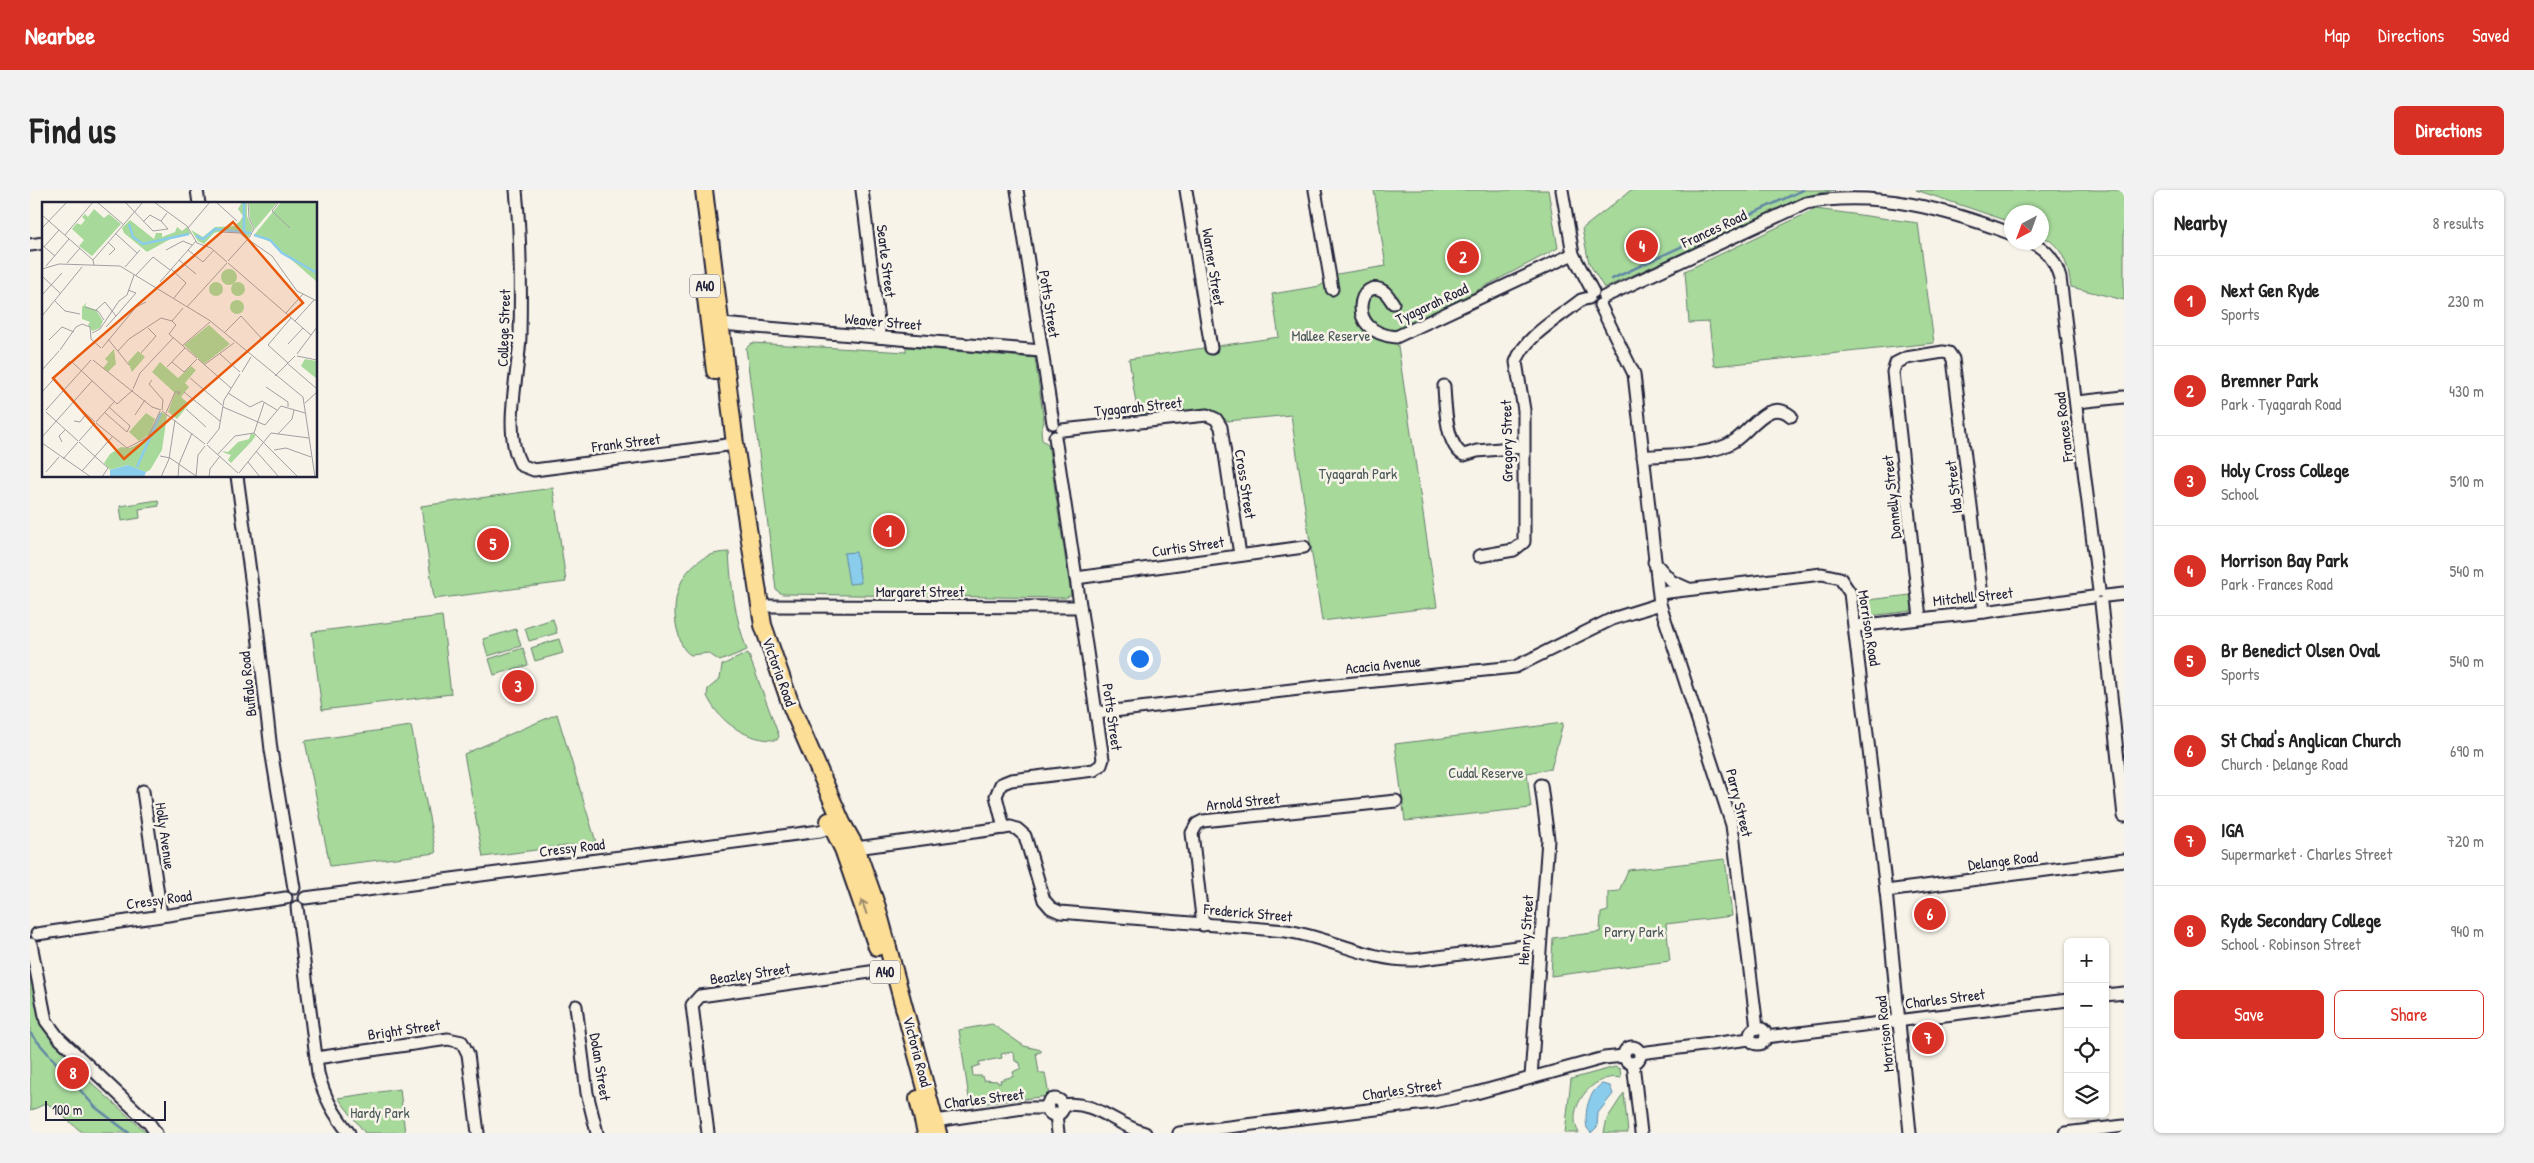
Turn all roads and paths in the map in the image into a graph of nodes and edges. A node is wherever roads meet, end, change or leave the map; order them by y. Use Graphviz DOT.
graph roads {
  1 [pos="516,190"];
  2 [pos="693,190"];
  3 [pos="704,190"];
  4 [pos="862,190"];
  5 [pos="1017,190"];
  6 [pos="1186,190"];
  7 [pos="1314,190"];
  8 [pos="1562,190"];
  9 [pos="2004,231"];
  10 [pos="2043,250"];
  11 [pos="1573,254"];
  12 [pos="1332,289"];
  13 [pos="1597,298"];
  14 [pos="1393,303"];
  15 [pos="721,324"];
  16 [pos="880,336"];
  17 [pos="1211,348"];
  18 [pos="1041,351"];
  19 [pos="1953,359"];
  20 [pos="1444,386"];
  21 [pos="2124,397"];
  22 [pos="2077,402"];
  23 [pos="1791,416"];
  24 [pos="1216,419"];
  25 [pos="1057,430"];
  26 [pos="729,445"];
  27 [pos="1523,447"];
  28 [pos="1643,456"];
  29 [pos="521,465"];
  30 [pos="237,478"];
  31 [pos="1304,548"];
  32 [pos="1240,555"];
  33 [pos="1479,556"];
  34 [pos="1654,562"];
  35 [pos="1076,578"];
  36 [pos="1689,589"];
  37 [pos="2124,594"];
  38 [pos="2100,597"];
  39 [pos="1660,599"];
  40 [pos="759,606"];
  41 [pos="1080,607"];
  42 [pos="1984,612"];
  43 [pos="1920,618"];
  44 [pos="1856,626"];
  45 [pos="2124,704"];
  46 [pos="2112,706"];
  47 [pos="1097,713"];
  48 [pos="1541,785"];
  49 [pos="143,791"];
  50 [pos="1396,801"];
  51 [pos="2124,816"];
  52 [pos="837,825"];
  53 [pos="1004,828"];
  54 [pos="856,848"];
  55 [pos="2124,860"];
  56 [pos="294,888"];
  57 [pos="1886,891"];
  58 [pos="286,898"];
  59 [pos="305,898"];
  60 [pos="297,907"];
  61 [pos="161,915"];
  62 [pos="1204,924"];
  63 [pos="34,930"];
  64 [pos="30,944"];
  65 [pos="1540,944"];
  66 [pos="884,970"];
  67 [pos="2124,993"];
  68 [pos="2109,995"];
  69 [pos="2064,1000"];
  70 [pos="576,1006"];
  71 [pos="1899,1020"];
  72 [pos="1757,1028"];
  73 [pos="1766,1037"];
  74 [pos="1750,1039"];
  75 [pos="1632,1057"];
  76 [pos="316,1058"];
  77 [pos="1531,1077"];
  78 [pos="1055,1109"];
  79 [pos="2124,1126"];
  80 [pos="931,1127"];
  81 [pos="156,1133"];
  82 [pos="349,1133"];
  83 [pos="478,1133"];
  84 [pos="597,1133"];
  85 [pos="708,1133"];
  86 [pos="1058,1133"];
  87 [pos="1145,1133"];
  88 [pos="1179,1133"];
  89 [pos="1641,1133"];
  90 [pos="1910,1133"];
  91 [pos="2065,1133"];
  1 -- 29 [label="street, College Street"];
  2 -- 26 [label="highway, Victoria Road / A40"];
  3 -- 15 [label="highway, Victoria Road / A40"];
  4 -- 16 [label="street, Searle Street"];
  5 -- 18 [label="street, Potts Street"];
  6 -- 17 [label="street, Warner Street"];
  7 -- 12 [label="street"];
  8 -- 11 [label="street"];
  9 -- 13 [label="street, Frances Road"];
  10 -- 22 [label="street, Frances Road"];
  11 -- 13 [label="street"];
  11 -- 14 [label="street, Tyagarah Road"];
  13 -- 27 [label="street, Gregory Street"];
  13 -- 28 [label="street"];
  15 -- 16 [label="street, Weaver Street"];
  15 -- 26 [label="highway, Victoria Road / A40"];
  16 -- 18 [label="street, Weaver Street"];
  18 -- 25 [label="street, Potts Street"];
  19 -- 42 [label="street, Ida Street"];
  19 -- 43 [label="street, Donnelly Street"];
  20 -- 27 [label="street"];
  21 -- 22 [label="street"];
  22 -- 38 [label="street, Frances Road"];
  23 -- 28 [label="street"];
  24 -- 25 [label="street, Tyagarah Street"];
  24 -- 32 [label="street, Cross Street"];
  25 -- 35 [label="street, Potts Street"];
  26 -- 29 [label="street, Frank Street"];
  26 -- 40 [label="highway, Victoria Road / A40"];
  26 -- 52 [label="highway, Victoria Road / A40"];
  27 -- 33 [label="street, Gregory Street"];
  28 -- 34 [label="street"];
  30 -- 56 [label="street, Buffalo Road"];
  31 -- 32 [label="street, Curtis Street"];
  32 -- 35 [label="street, Curtis Street"];
  34 -- 36 [label="street"];
  34 -- 39 [label="street"];
  35 -- 41 [label="street, Potts Street"];
  36 -- 39 [label="street, Morrison Road"];
  36 -- 44 [label="street, Morrison Road"];
  37 -- 38 [label="street, Mitchell Street"];
  38 -- 42 [label="street, Mitchell Street"];
  38 -- 46 [label="street, Frances Road"];
  39 -- 47 [label="street, Acacia Avenue"];
  39 -- 72 [label="street, Parry Street"];
  40 -- 41 [label="street, Margaret Street"];
  40 -- 52 [label="highway, Victoria Road / A40"];
  41 -- 47 [label="street, Potts Street"];
  42 -- 43 [label="street, Mitchell Street"];
  43 -- 44 [label="street, Mitchell Street"];
  44 -- 57 [label="street, Morrison Road"];
  45 -- 46 [label="street"];
  46 -- 51 [label="street, Frances Road"];
  47 -- 53 [label="street, Potts Street"];
  48 -- 65 [label="street, Henry Street"];
  49 -- 61 [label="street, Holly Avenue"];
  50 -- 62 [label="street, Arnold Street"];
  52 -- 54 [label="highway, Victoria Road / A40"];
  52 -- 59 [label="street, Cressy Road"];
  66 -- 52 [label="highway, Victoria Road / A40, one-way"];
  53 -- 54 [label="street"];
  53 -- 62 [label="street, Frederick Street"];
  54 -- 80 [label="highway, Victoria Road / A40"];
  55 -- 57 [label="street, Delange Road"];
  56 -- 58 [label="street"];
  56 -- 59 [label="street"];
  57 -- 71 [label="street, Morrison Road"];
  58 -- 60 [label="street"];
  58 -- 61 [label="street, Cressy Road"];
  59 -- 60 [label="street"];
  60 -- 76 [label="street"];
  61 -- 63 [label="street, Cressy Road"];
  62 -- 65 [label="street, Frederick Street"];
  63 -- 64 [label="street"];
  64 -- 81 [label="street"];
  65 -- 77 [label="street, Henry Street"];
  66 -- 80 [label="highway, Victoria Road / A40"];
  66 -- 85 [label="street, Beazley Street"];
  67 -- 68 [label="street"];
  69 -- 71 [label="street, Charles Street"];
  70 -- 84 [label="street, Dolan Street"];
  71 -- 73 [label="street, Charles Street"];
  71 -- 90 [label="street, Morrison Road"];
  72 -- 73 [label="street"];
  72 -- 74 [label="street"];
  73 -- 74 [label="street"];
  74 -- 75 [label="street, Charles Street"];
  75 -- 77 [label="street, Charles Street"];
  75 -- 89 [label="street"];
  76 -- 82 [label="street"];
  76 -- 83 [label="street, Bright Street"];
  77 -- 88 [label="street, Charles Street"];
  78 -- 80 [label="street, Charles Street"];
  78 -- 86 [label="street"];
  78 -- 87 [label="street, Charles Street"];
  79 -- 91 [label="street"];
}
